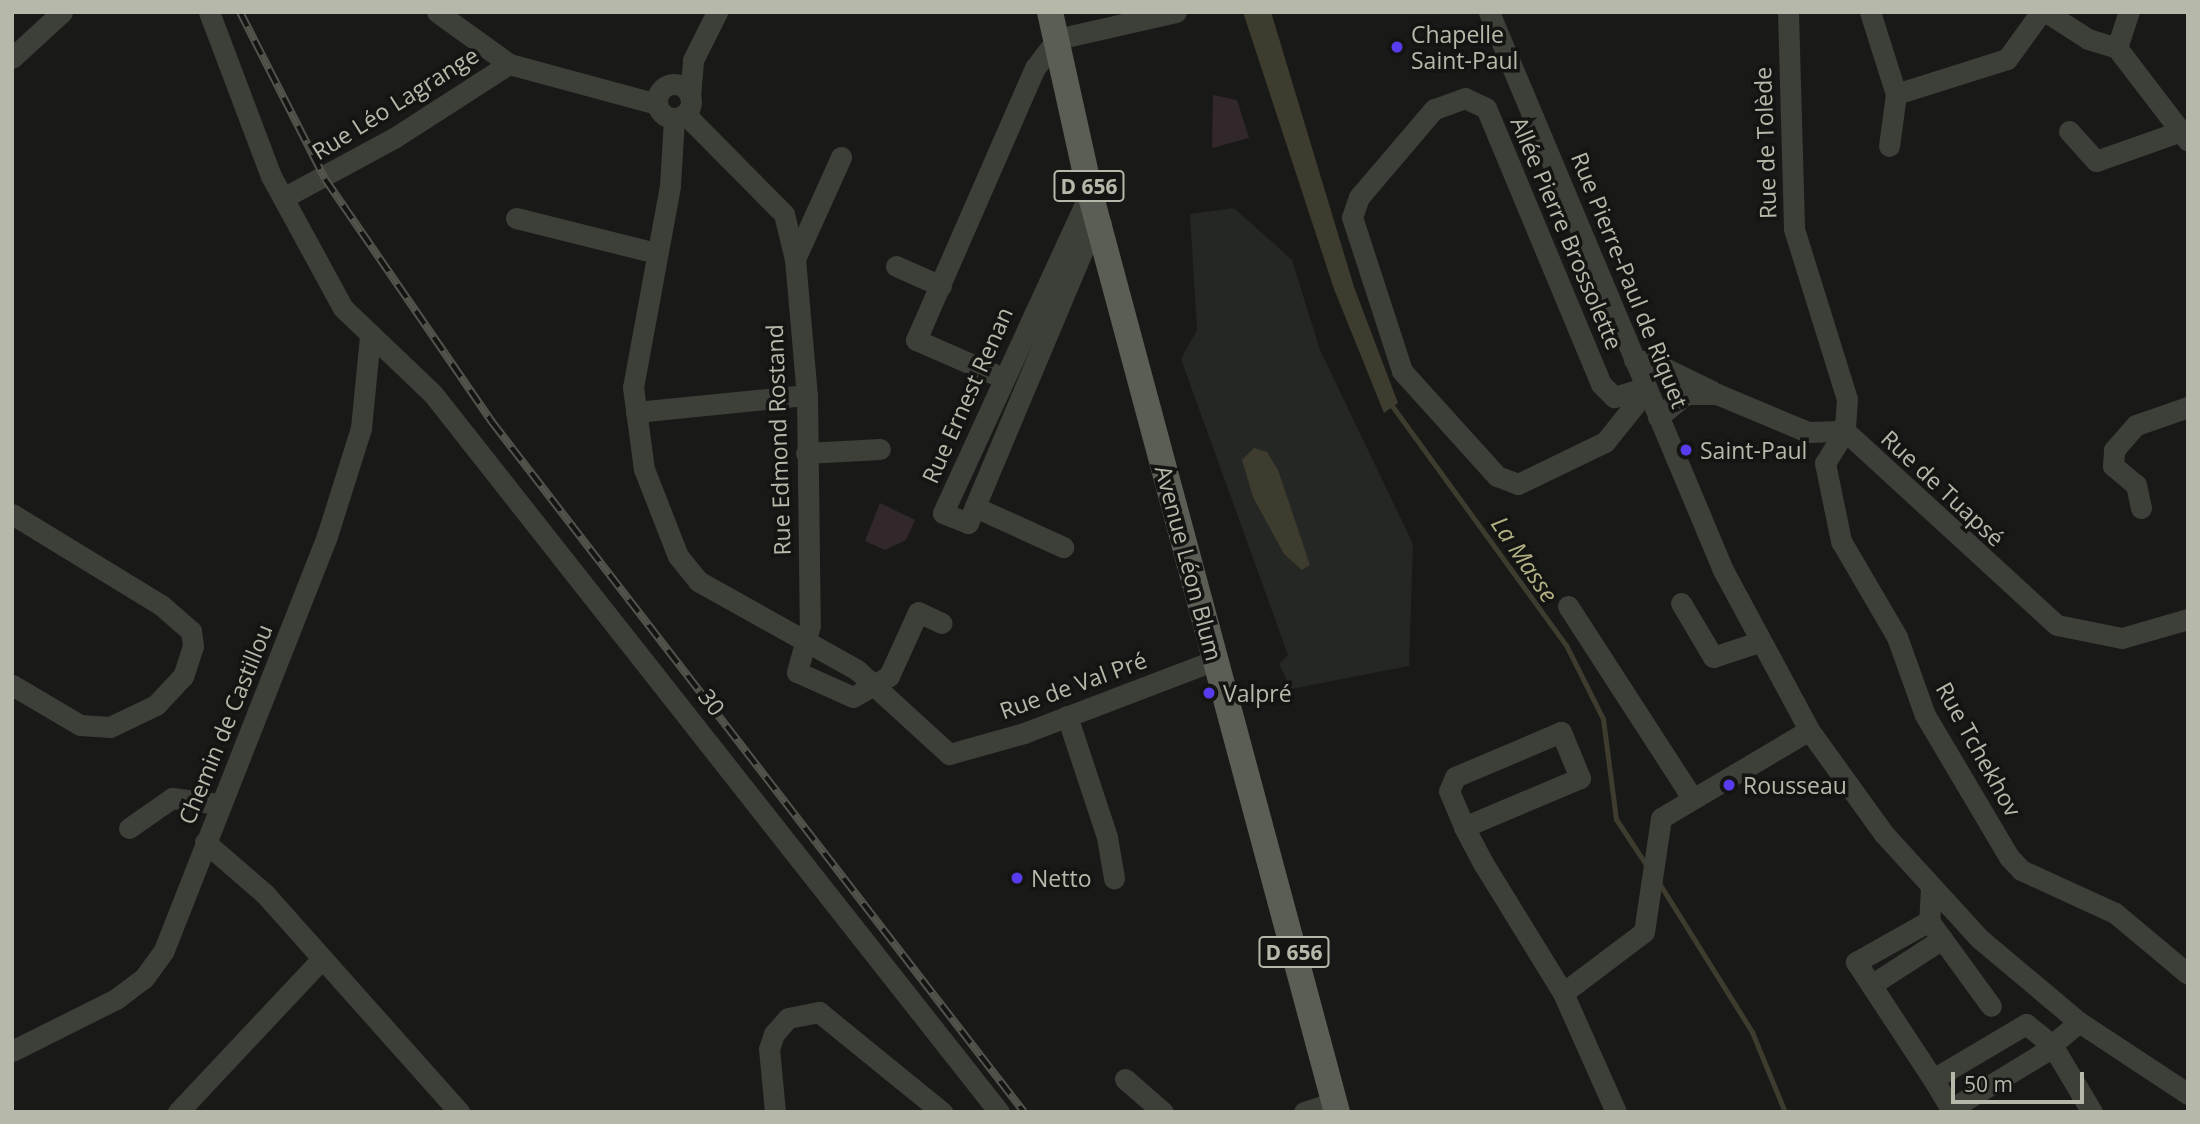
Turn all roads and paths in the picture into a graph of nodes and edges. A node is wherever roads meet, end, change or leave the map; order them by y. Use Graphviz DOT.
graph roads {
  1 [pos="209,12"];
  2 [pos="437,12"];
  3 [pos="1050,12"];
  4 [pos="1176,12"];
  5 [pos="1489,12"];
  6 [pos="1788,12"];
  7 [pos="1870,12"];
  8 [pos="2043,12"];
  9 [pos="2129,12"];
  10 [pos="49,15"];
  11 [pos="712,19"];
  12 [pos="1057,39"];
  13 [pos="2117,47"];
  14 [pos="12,58"];
  15 [pos="509,64"];
  16 [pos="1896,94"];
  17 [pos="661,95"];
  18 [pos="683,109"];
  19 [pos="2069,131"];
  20 [pos="2184,136"];
  21 [pos="1889,146"];
  22 [pos="841,157"];
  23 [pos="1090,193"];
  24 [pos="283,198"];
  25 [pos="818,207"];
  26 [pos="785,214"];
  27 [pos="516,218"];
  28 [pos="1101,223"];
  29 [pos="656,253"];
  30 [pos="795,259"];
  31 [pos="896,266"];
  32 [pos="941,286"];
  33 [pos="370,337"];
  34 [pos="1634,360"];
  35 [pos="1003,378"];
  36 [pos="1637,394"];
  37 [pos="1717,394"];
  38 [pos="807,395"];
  39 [pos="2188,407"];
  40 [pos="636,412"];
  41 [pos="1658,417"];
  42 [pos="1845,431"];
  43 [pos="880,449"];
  44 [pos="806,453"];
  45 [pos="975,507"];
  46 [pos="2141,508"];
  47 [pos="12,513"];
  48 [pos="1063,547"];
  49 [pos="1681,603"];
  50 [pos="1568,606"];
  51 [pos="2188,620"];
  52 [pos="942,623"];
  53 [pos="809,640"];
  54 [pos="1759,642"];
  55 [pos="1215,660"];
  56 [pos="12,685"];
  57 [pos="877,688"];
  58 [pos="1067,716"];
  59 [pos="1809,730"];
  60 [pos="1691,796"];
  61 [pos="218,804"];
  62 [pos="129,828"];
  63 [pos="1469,836"];
  64 [pos="205,842"];
  65 [pos="1114,878"];
  66 [pos="1931,887"];
  67 [pos="1929,921"];
  68 [pos="1942,939"];
  69 [pos="320,961"];
  70 [pos="2188,974"];
  71 [pos="1871,985"];
  72 [pos="1563,993"];
  73 [pos="1991,1006"];
  74 [pos="2079,1022"];
  75 [pos="2052,1045"];
  76 [pos="12,1051"];
  77 [pos="1125,1079"];
  78 [pos="1933,1079"];
  79 [pos="2188,1094"];
  80 [pos="1335,1107"];
  81 [pos="178,1112"];
  82 [pos="459,1112"];
  83 [pos="775,1112"];
  84 [pos="942,1112"];
  85 [pos="999,1112"];
  86 [pos="1163,1112"];
  87 [pos="1304,1112"];
  88 [pos="1616,1112"];
  89 [pos="2092,1112"];
  1 -- 24 [label="street, 30"];
  2 -- 15 [label="street"];
  3 -- 12 [label="main road, Avenue Léon Blum / D 656"];
  4 -- 12 [label="street"];
  5 -- 34 [label="street, Rue Pierre-Paul de Riquet"];
  6 -- 42 [label="street, Rue de Tolède"];
  7 -- 16 [label="street"];
  8 -- 13 [label="street"];
  8 -- 16 [label="street"];
  9 -- 13 [label="street"];
  10 -- 14 [label="street"];
  11 -- 17 [label="street"];
  11 -- 18 [label="street"];
  12 -- 23 [label="main road, Avenue Léon Blum / D 656"];
  12 -- 32 [label="street"];
  13 -- 20 [label="street"];
  15 -- 17 [label="street, Rue Léo Lagrange"];
  15 -- 24 [label="street, Rue Léo Lagrange"];
  16 -- 21 [label="street"];
  17 -- 18 [label="street"];
  17 -- 18 [label="street, Rue Léo Lagrange"];
  18 -- 26 [label="street"];
  18 -- 29 [label="street"];
  19 -- 20 [label="street"];
  22 -- 25 [label="street"];
  23 -- 28 [label="main road, Avenue Léon Blum / D 656"];
  23 -- 35 [label="street, Rue Ernest Renan"];
  24 -- 33 [label="street, 30"];
  25 -- 26 [label="street"];
  25 -- 30 [label="street"];
  26 -- 30 [label="street, Rue Edmond Rostand"];
  27 -- 29 [label="street"];
  28 -- 45 [label="street"];
  28 -- 55 [label="main road, Avenue Léon Blum / D 656"];
  29 -- 40 [label="street"];
  30 -- 38 [label="street, Rue Edmond Rostand"];
  31 -- 32 [label="street"];
  32 -- 35 [label="street"];
  33 -- 61 [label="street, Chemin de Castillou"];
  33 -- 85 [label="street, 30"];
  34 -- 37 [label="street"];
  34 -- 41 [label="street, Rue Pierre-Paul de Riquet"];
  35 -- 45 [label="street, Rue Ernest Renan"];
  36 -- 36 [label="street, Allée Pierre Brossolette"];
  37 -- 41 [label="street, Rue de Tuapsé"];
  37 -- 42 [label="street, Rue de Tuapsé"];
  38 -- 40 [label="street"];
  38 -- 44 [label="street, Rue Edmond Rostand"];
  39 -- 46 [label="street"];
  40 -- 53 [label="street"];
  41 -- 54 [label="street, Rue Pierre-Paul de Riquet"];
  42 -- 51 [label="street, Rue de Tuapsé"];
  42 -- 70 [label="street, Rue Tchekhov"];
  43 -- 44 [label="street"];
  44 -- 53 [label="street, Rue Edmond Rostand"];
  45 -- 48 [label="street"];
  47 -- 56 [label="street"];
  49 -- 54 [label="street"];
  50 -- 60 [label="street"];
  52 -- 57 [label="street"];
  53 -- 57 [label="street"];
  53 -- 57 [label="street"];
  54 -- 59 [label="street, Rue Pierre-Paul de Riquet"];
  55 -- 58 [label="street, Rue de Val Pré"];
  55 -- 80 [label="main road, Avenue Léon Blum / D 656"];
  57 -- 58 [label="street, Rue de Val Pré"];
  58 -- 65 [label="street"];
  59 -- 60 [label="street"];
  59 -- 66 [label="street, Rue Pierre-Paul de Riquet"];
  60 -- 72 [label="street"];
  61 -- 62 [label="street"];
  61 -- 64 [label="street, Chemin de Castillou"];
  63 -- 63 [label="street"];
  63 -- 72 [label="street"];
  64 -- 69 [label="street"];
  64 -- 76 [label="street, Chemin de Castillou"];
  66 -- 67 [label="street"];
  66 -- 74 [label="street, Rue Pierre-Paul de Riquet"];
  67 -- 68 [label="street"];
  67 -- 71 [label="street"];
  68 -- 71 [label="street"];
  68 -- 73 [label="street"];
  69 -- 81 [label="street"];
  69 -- 82 [label="street"];
  71 -- 78 [label="street"];
  72 -- 88 [label="street"];
  74 -- 75 [label="street"];
  74 -- 79 [label="street, Rue Pierre-Paul de Riquet"];
  75 -- 78 [label="street"];
  75 -- 78 [label="street"];
  75 -- 89 [label="street"];
  77 -- 86 [label="street"];
  80 -- 87 [label="street"];
  83 -- 84 [label="street"];
}
